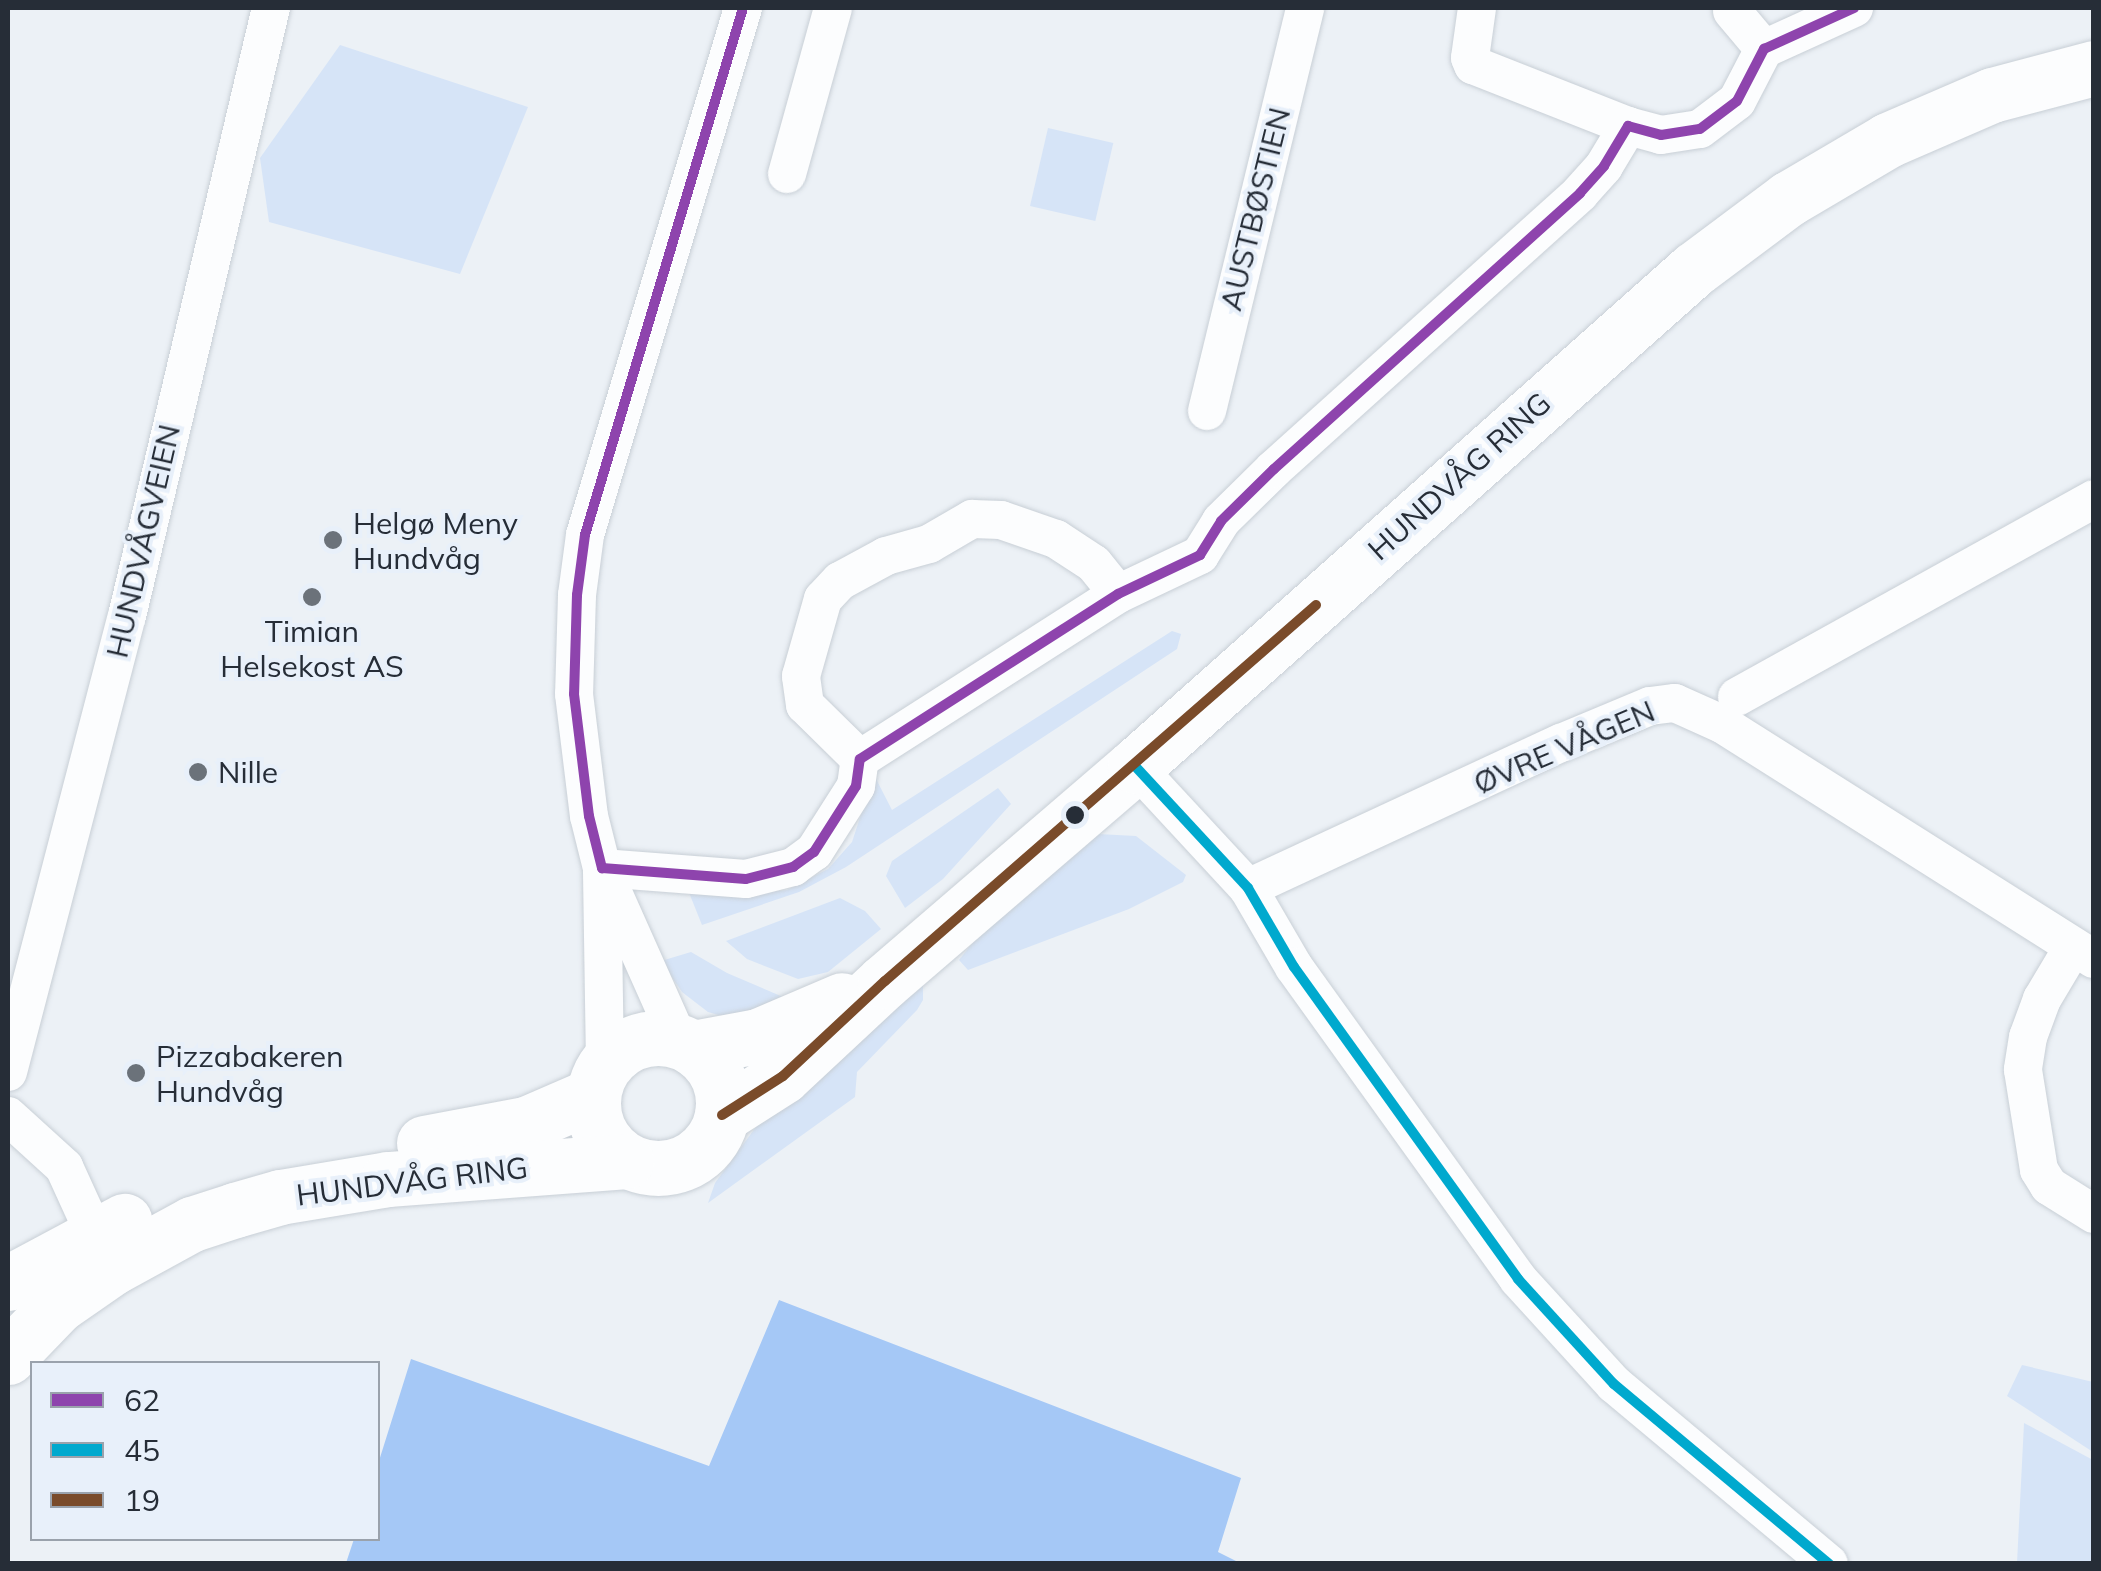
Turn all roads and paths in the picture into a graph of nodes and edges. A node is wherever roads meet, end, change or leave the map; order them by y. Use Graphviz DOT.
graph roads {
  1 [pos="271,8"];
  2 [pos="744,8"];
  3 [pos="834,8"];
  4 [pos="1305,8"];
  5 [pos="1477,8"];
  6 [pos="1854,8"];
  7 [pos="1732,11"];
  8 [pos="1764,49"];
  9 [pos="2094,68"];
  10 [pos="1628,126"];
  11 [pos="787,174"];
  12 [pos="1207,411"];
  13 [pos="2094,499"];
  14 [pos="1118,594"];
  15 [pos="1737,697"];
  16 [pos="860,759"];
  17 [pos="1135,766"];
  18 [pos="602,868"];
  19 [pos="1248,888"];
  20 [pos="2083,953"];
  21 [pos="884,981"];
  22 [pos="686,1045"];
  23 [pos="8,1072"];
  24 [pos="599,1080"];
  25 [pos="8,1116"];
  26 [pos="722,1116"];
  27 [pos="626,1160"];
  28 [pos="2094,1214"];
  29 [pos="95,1235"];
  30 [pos="8,1283"];
  31 [pos="8,1357"];
  32 [pos="1829,1564"];
  1 -- 23 [label="street, HUNDVÅGVEIEN"];
  2 -- 18 [label="street"];
  3 -- 11 [label="street"];
  4 -- 12 [label="street, AUSTBØSTIEN"];
  5 -- 10 [label="street"];
  6 -- 8 [label="street"];
  7 -- 8 [label="street"];
  8 -- 10 [label="street"];
  9 -- 17 [label="main road, HUNDVÅG RING"];
  10 -- 14 [label="street"];
  13 -- 15 [label="street"];
  14 -- 16 [label="street"];
  14 -- 16 [label="street"];
  16 -- 18 [label="street"];
  17 -- 19 [label="street"];
  17 -- 21 [label="main road, HUNDVÅG RING"];
  18 -- 22 [label="street"];
  18 -- 24 [label="street"];
  19 -- 20 [label="street, ØVRE VÅGEN"];
  19 -- 32 [label="street"];
  20 -- 28 [label="street, ØVRE VÅGEN"];
  21 -- 22 [label="main road, HUNDVÅG RING"];
  21 -- 26 [label="main road, HUNDVÅG RING"];
  22 -- 24 [label="main road"];
  22 -- 26 [label="main road"];
  24 -- 27 [label="main road"];
  24 -- 29 [label="main road, HUNDVÅG RING"];
  25 -- 29 [label="street"];
  26 -- 27 [label="main road"];
  27 -- 31 [label="main road, HUNDVÅG RING"];
  29 -- 30 [label="main road, HUNDVÅG RING"];
}
